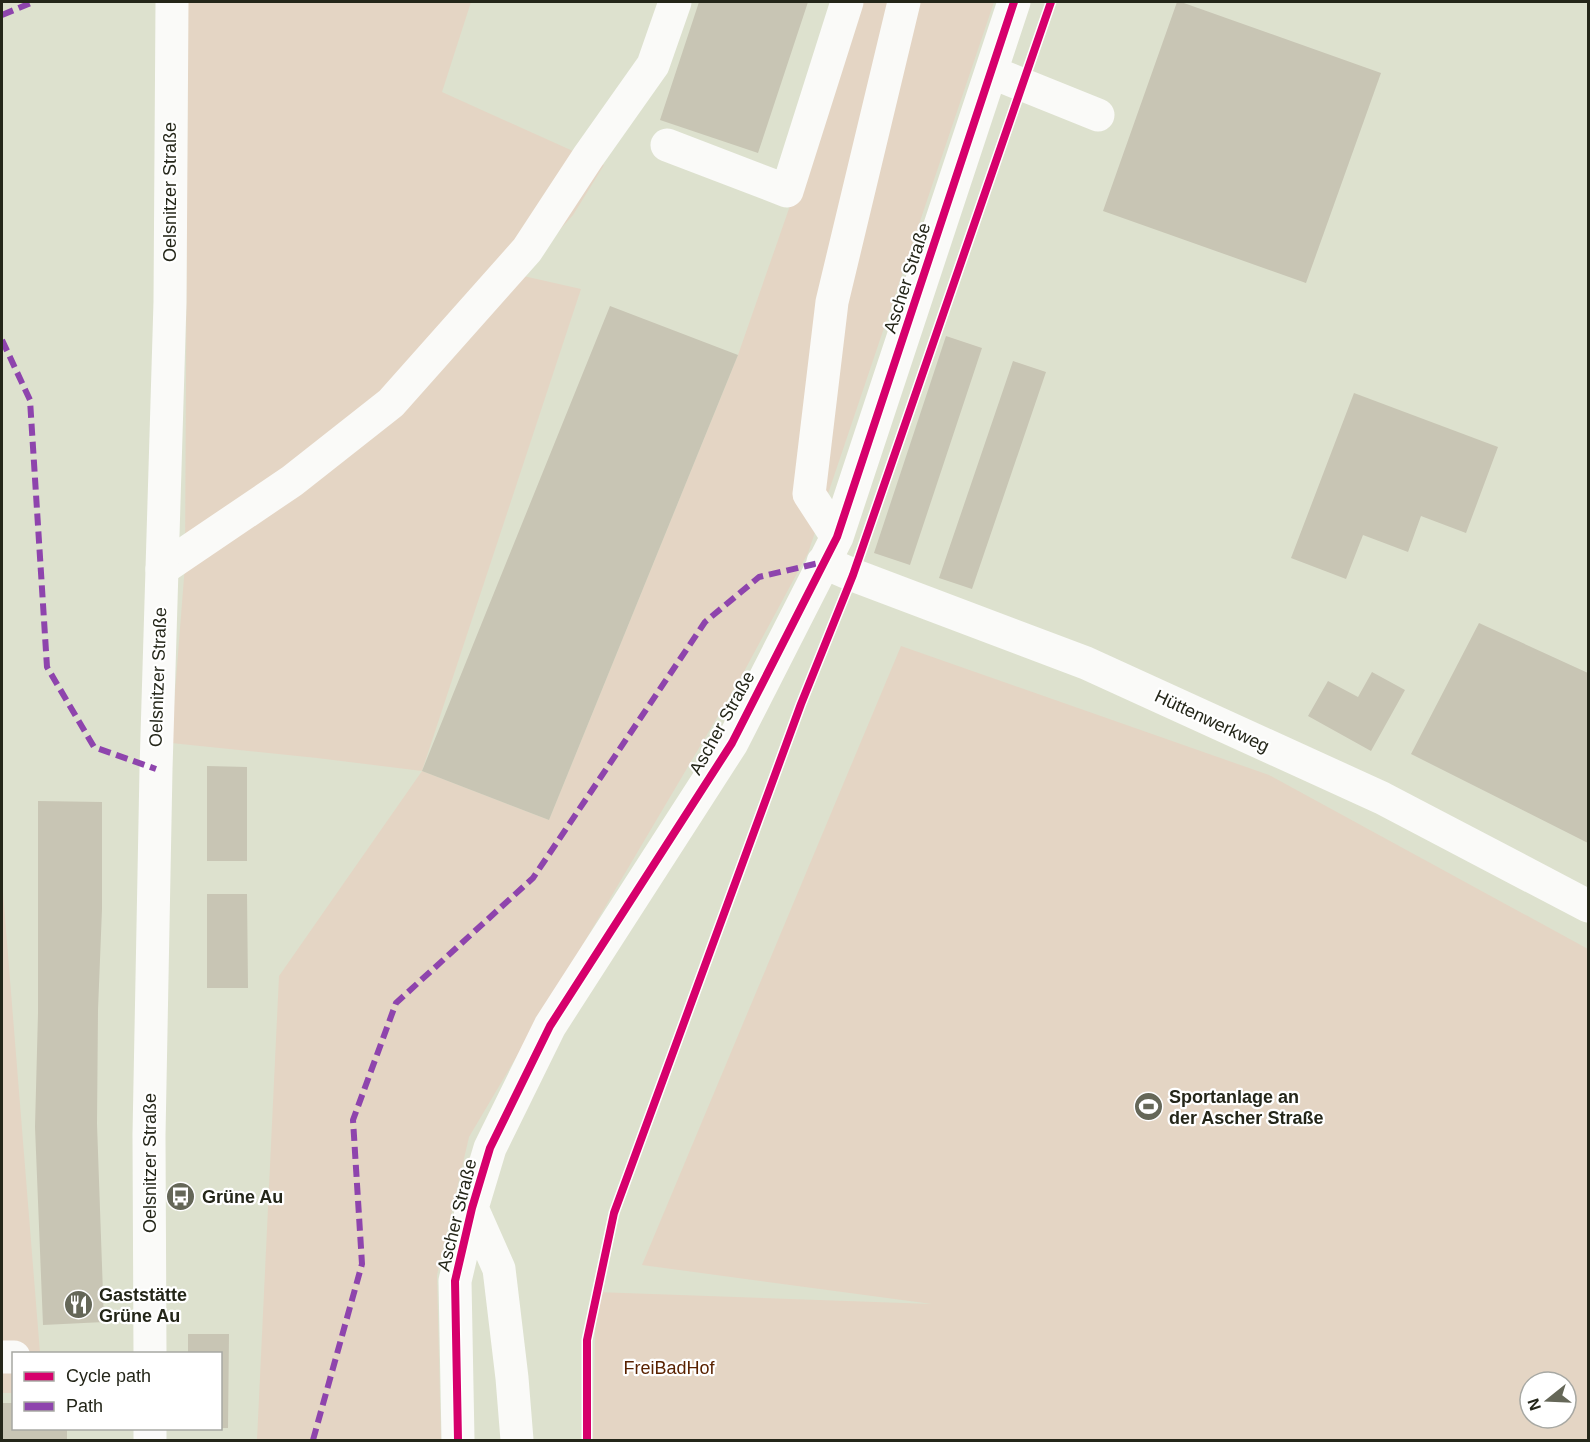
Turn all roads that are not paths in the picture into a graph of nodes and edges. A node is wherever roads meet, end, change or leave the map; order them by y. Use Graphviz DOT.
graph roads {
  1 [pos="172,2"];
  2 [pos="675,2"];
  3 [pos="848,2"];
  4 [pos="904,2"];
  5 [pos="1014,2"];
  6 [pos="991,72"];
  7 [pos="1098,115"];
  8 [pos="667,145"];
  9 [pos="830,550"];
  10 [pos="162,568"];
  11 [pos="1588,906"];
  12 [pos="472,1208"];
  13 [pos="150,1352"];
  14 [pos="458,1440"];
  15 [pos="517,1440"];
  1 -- 10 [label="street, Oelsnitzer Straße"];
  2 -- 10 [label="street"];
  3 -- 8 [label="street"];
  4 -- 9 [label="street"];
  5 -- 6 [label="street, Ascher Straße"];
  6 -- 7 [label="street"];
  6 -- 9 [label="street, Ascher Straße"];
  9 -- 11 [label="street, Hüttenwerkweg"];
  9 -- 12 [label="street, Ascher Straße"];
  10 -- 13 [label="street, Oelsnitzer Straße"];
  12 -- 14 [label="street, Ascher Straße"];
  12 -- 15 [label="street"];
}
